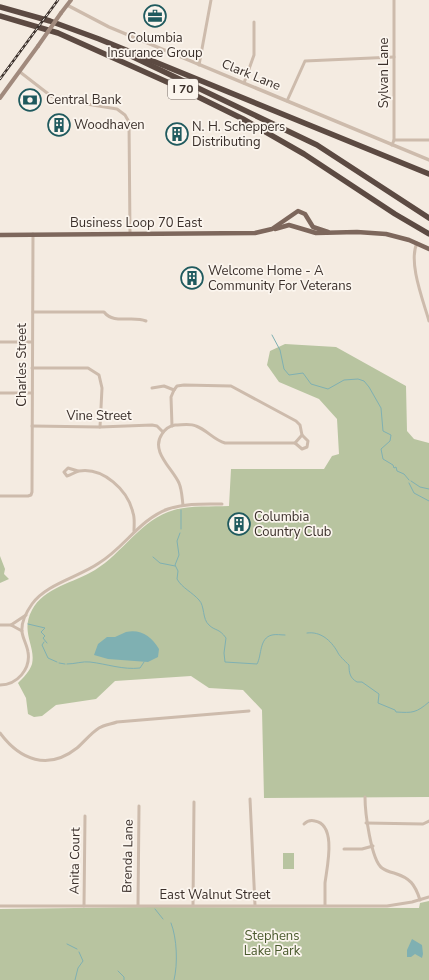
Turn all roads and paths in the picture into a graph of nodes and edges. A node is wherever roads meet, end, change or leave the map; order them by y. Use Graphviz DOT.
graph roads {
  1 [pos="71,0"];
  2 [pos="211,0"];
  3 [pos="394,0"];
  4 [pos="67,5"];
  5 [pos="0,7"];
  6 [pos="0,16"];
  7 [pos="254,22"];
  8 [pos="99,39"];
  9 [pos="394,57"];
  10 [pos="199,65"];
  11 [pos="20,72"];
  12 [pos="244,83"];
  13 [pos="0,98"];
  14 [pos="287,100"];
  15 [pos="394,140"];
  16 [pos="429,140"];
  17 [pos="392,145"];
  18 [pos="429,160"];
  19 [pos="429,174"];
  20 [pos="292,215"];
  21 [pos="429,218"];
  22 [pos="308,221"];
  23 [pos="293,226"];
  24 [pos="300,228"];
  25 [pos="272,229"];
  26 [pos="328,232"];
  27 [pos="34,234"];
  28 [pos="130,234"];
  29 [pos="429,234"];
  30 [pos="0,235"];
  31 [pos="417,243"];
  32 [pos="429,249"];
  33 [pos="33,312"];
  34 [pos="429,320"];
  35 [pos="146,321"];
  36 [pos="0,342"];
  37 [pos="32,342"];
  38 [pos="32,368"];
  39 [pos="152,388"];
  40 [pos="174,390"];
  41 [pos="0,393"];
  42 [pos="32,393"];
  43 [pos="32,426"];
  44 [pos="172,426"];
  45 [pos="100,427"];
  46 [pos="163,432"];
  47 [pos="302,435"];
  48 [pos="295,443"];
  49 [pos="78,471"];
  50 [pos="0,496"];
  51 [pos="222,504"];
  52 [pos="183,505"];
  53 [pos="134,531"];
  54 [pos="26,615"];
  55 [pos="0,625"];
  56 [pos="11,625"];
  57 [pos="22,631"];
  58 [pos="0,685"];
  59 [pos="249,711"];
  60 [pos="0,733"];
  61 [pos="365,797"];
  62 [pos="250,799"];
  63 [pos="194,802"];
  64 [pos="139,806"];
  65 [pos="85,816"];
  66 [pos="429,821"];
  67 [pos="366,823"];
  68 [pos="304,824"];
  69 [pos="373,846"];
  70 [pos="344,849"];
  71 [pos="429,897"];
  72 [pos="420,900"];
  73 [pos="193,905"];
  74 [pos="254,905"];
  75 [pos="325,905"];
  76 [pos="0,906"];
  77 [pos="84,906"];
  78 [pos="138,906"];
  1 -- 4 [label="main road"];
  2 -- 10 [label="street"];
  3 -- 9 [label="street, Sylvan Lane"];
  4 -- 10 [label="street, Clark Lane"];
  4 -- 11 [label="main road, bridge"];
  5 -- 8 [label="highway"];
  6 -- 29 [label="highway, I 70"];
  7 -- 12 [label="street"];
  8 -- 19 [label="highway"];
  8 -- 21 [label="highway, I 70"];
  9 -- 14 [label="street"];
  9 -- 15 [label="street, Sylvan Lane"];
  10 -- 12 [label="street, Clark Lane"];
  11 -- 13 [label="main road"];
  11 -- 28 [label="street"];
  12 -- 14 [label="street, Clark Lane"];
  14 -- 17 [label="street, Clark Lane"];
  15 -- 16 [label="street"];
  15 -- 17 [label="street, Sylvan Lane"];
  17 -- 18 [label="street, Clark Lane"];
  20 -- 22 [label="main road"];
  20 -- 23 [label="main road"];
  20 -- 25 [label="main road, Business Loop 70 East"];
  22 -- 24 [label="main road"];
  22 -- 26 [label="main road"];
  23 -- 24 [label="main road"];
  23 -- 25 [label="main road, Business Loop 70 East"];
  24 -- 26 [label="main road"];
  25 -- 28 [label="main road, Business Loop 70 East"];
  26 -- 31 [label="main road"];
  27 -- 28 [label="main road, Business Loop 70 East"];
  27 -- 30 [label="main road, Business Loop 70 East"];
  27 -- 33 [label="street, Charles Street"];
  31 -- 32 [label="main road"];
  31 -- 34 [label="street"];
  33 -- 35 [label="street"];
  33 -- 37 [label="street, Charles Street"];
  36 -- 37 [label="street"];
  37 -- 38 [label="street, Charles Street"];
  38 -- 42 [label="street, Charles Street"];
  38 -- 45 [label="street"];
  39 -- 40 [label="street"];
  40 -- 44 [label="street"];
  40 -- 47 [label="street"];
  41 -- 42 [label="street"];
  42 -- 43 [label="street, Charles Street"];
  43 -- 45 [label="street, Vine Street"];
  43 -- 50 [label="street, Charles Street"];
  44 -- 46 [label="street"];
  44 -- 48 [label="street"];
  45 -- 46 [label="street, Vine Street"];
  46 -- 52 [label="street"];
  47 -- 48 [label="street"];
  47 -- 48 [label="street"];
  49 -- 53 [label="street"];
  51 -- 52 [label="street"];
  52 -- 53 [label="street"];
  53 -- 54 [label="street"];
  54 -- 56 [label="street"];
  54 -- 57 [label="street"];
  55 -- 56 [label="street"];
  56 -- 57 [label="street"];
  57 -- 58 [label="street"];
  59 -- 60 [label="street"];
  61 -- 67 [label="street"];
  62 -- 74 [label="street"];
  63 -- 73 [label="street"];
  64 -- 78 [label="street, Brenda Lane"];
  65 -- 77 [label="street, Anita Court"];
  66 -- 67 [label="street"];
  67 -- 69 [label="street"];
  68 -- 75 [label="street"];
  69 -- 70 [label="street"];
  69 -- 72 [label="street"];
  71 -- 72 [label="street, East Walnut Street"];
  72 -- 75 [label="street, East Walnut Street"];
  73 -- 74 [label="street, East Walnut Street"];
  73 -- 78 [label="street, East Walnut Street"];
  74 -- 75 [label="street, East Walnut Street"];
  76 -- 77 [label="street, East Walnut Street"];
  77 -- 78 [label="street, East Walnut Street"];
}
